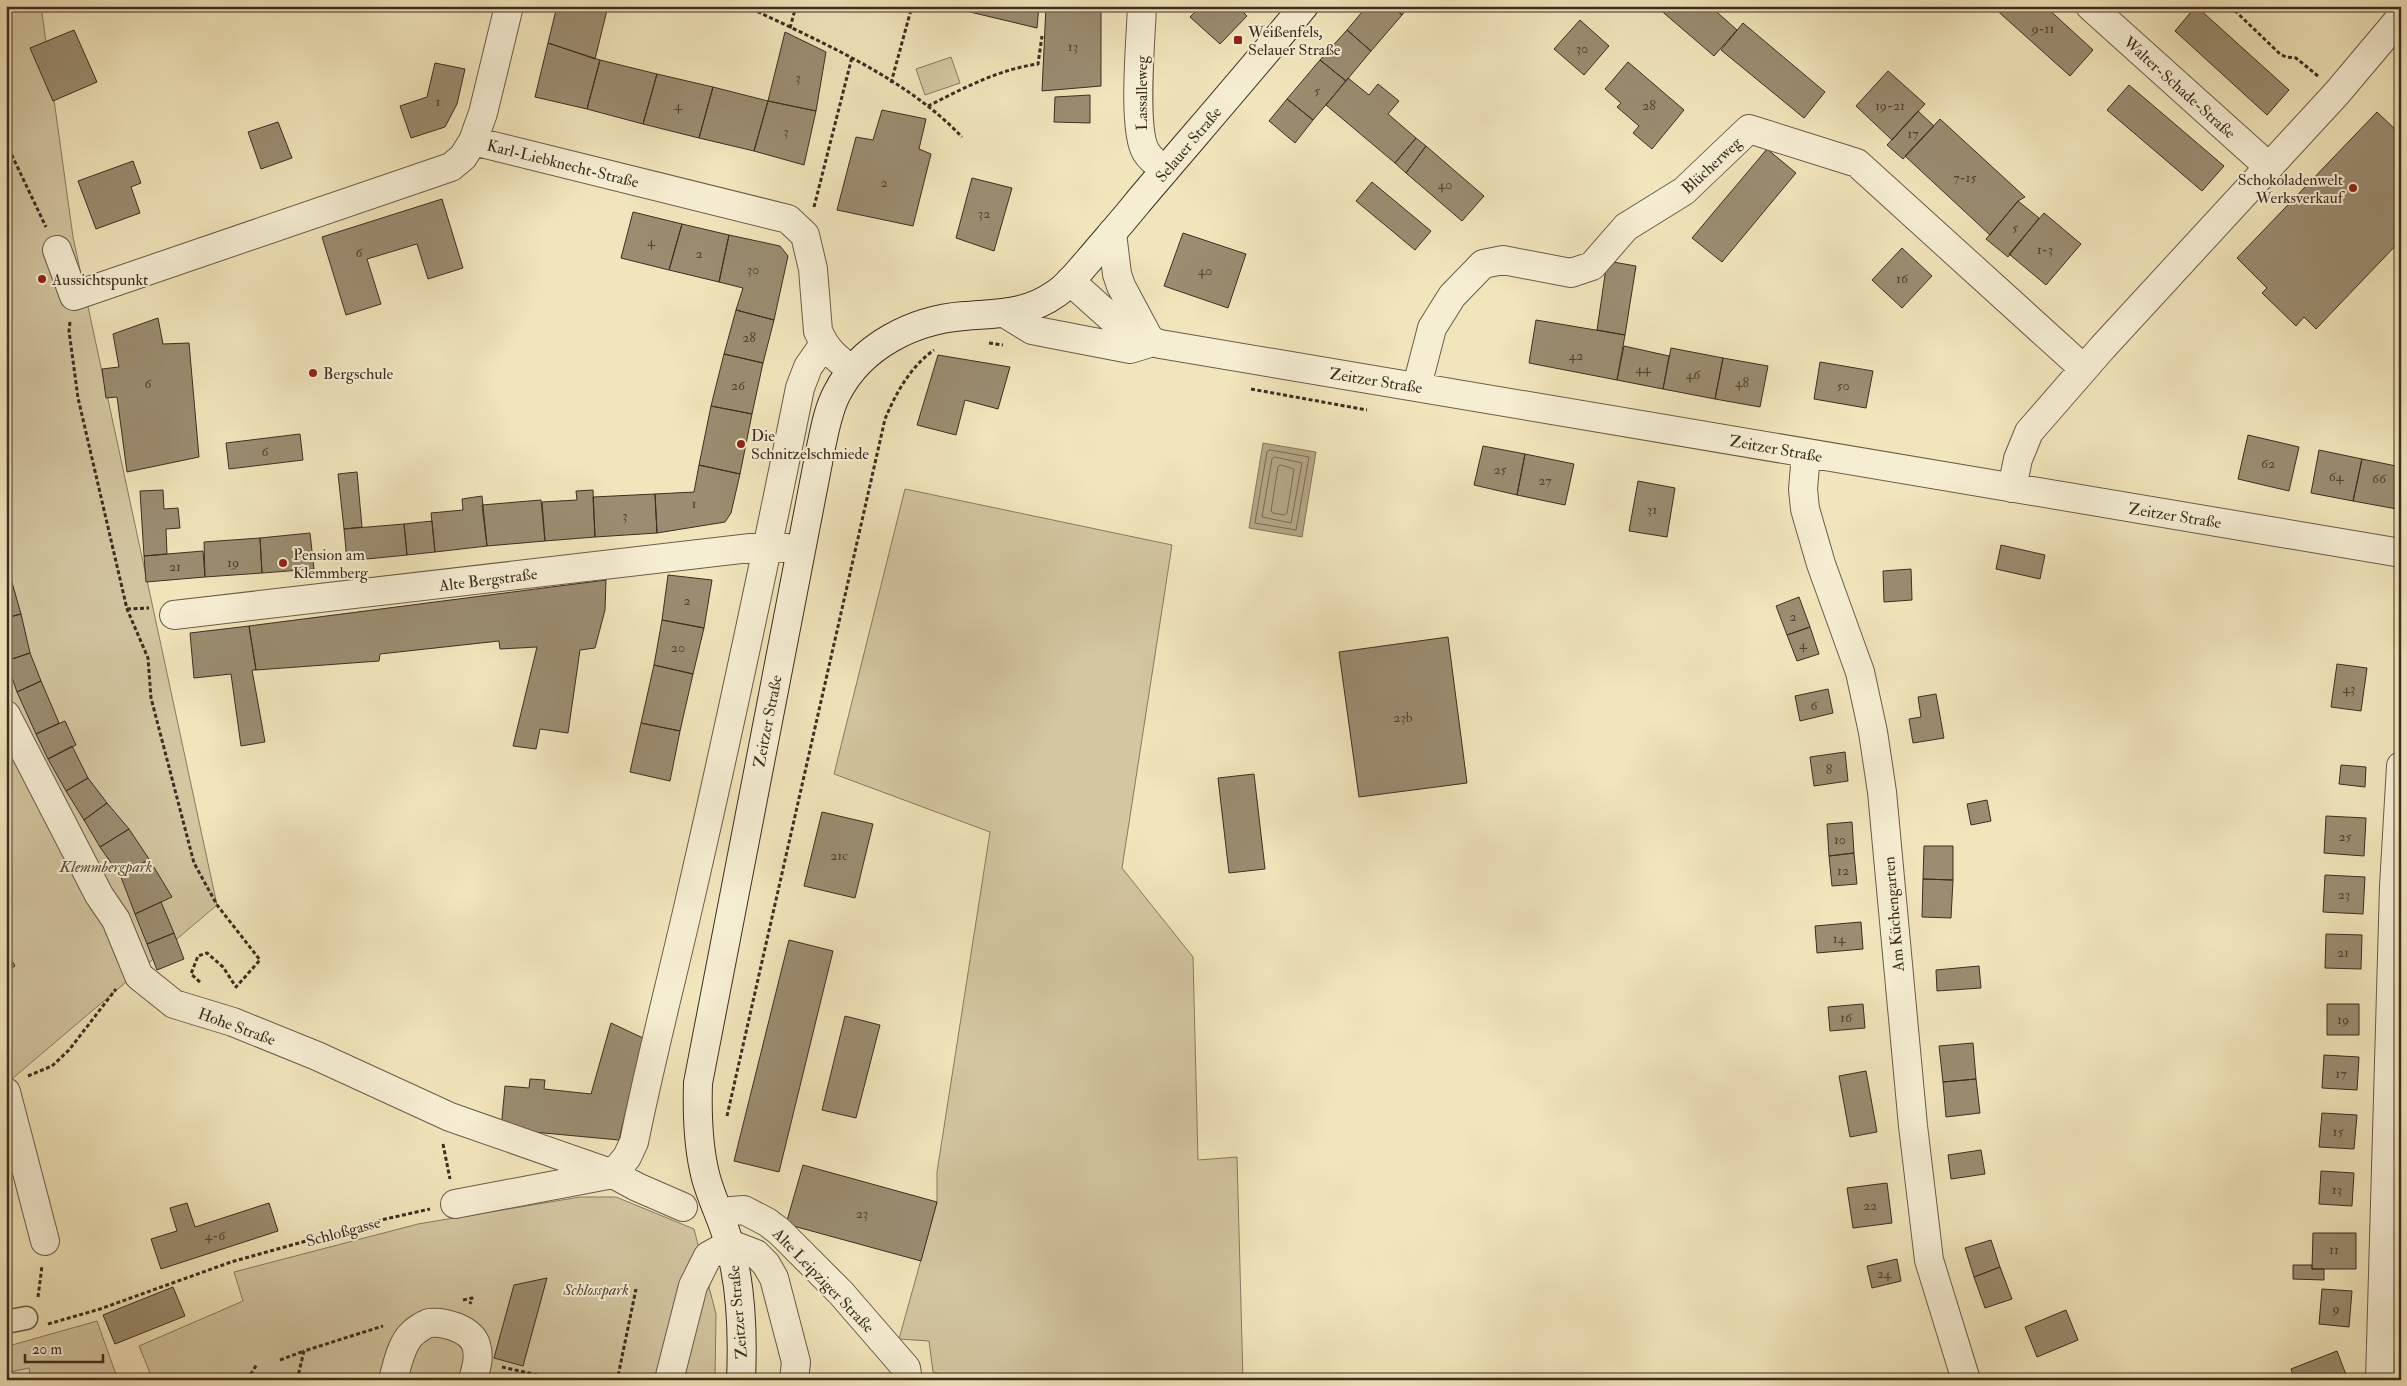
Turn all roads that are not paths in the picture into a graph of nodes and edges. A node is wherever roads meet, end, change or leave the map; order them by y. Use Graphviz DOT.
graph roads {
  1 [pos="508,6"];
  2 [pos="1142,6"];
  3 [pos="1304,6"];
  4 [pos="2090,6"];
  5 [pos="2401,17"];
  6 [pos="474,141"];
  7 [pos="2270,167"];
  8 [pos="1165,170"];
  9 [pos="1112,233"];
  10 [pos="57,250"];
  11 [pos="1070,281"];
  12 [pos="1006,314"];
  13 [pos="1151,342"];
  14 [pos="824,344"];
  15 [pos="2084,369"];
  16 [pos="852,370"];
  17 [pos="1417,386"];
  18 [pos="1806,454"];
  19 [pos="2012,488"];
  20 [pos="768,546"];
  21 [pos="801,550"];
  22 [pos="2401,553"];
  23 [pos="165,612"];
  24 [pos="6,715"];
  25 [pos="2401,766"];
  26 [pos="2397,887"];
  27 [pos="15,1085"];
  28 [pos="613,1174"];
  29 [pos="455,1204"];
  30 [pos="683,1206"];
  31 [pos="719,1212"];
  32 [pos="45,1241"];
  33 [pos="730,1244"];
  34 [pos="475,1370"];
  35 [pos="393,1380"];
  36 [pos="669,1380"];
  37 [pos="741,1380"];
  38 [pos="794,1380"];
  39 [pos="908,1380"];
  40 [pos="1966,1380"];
  41 [pos="2380,1380"];
  1 -- 6 [label="street"];
  2 -- 8 [label="street, Lassalleweg"];
  3 -- 8 [label="street, Selauer Straße"];
  4 -- 7 [label="street, Walter-Schade-Straße"];
  5 -- 7 [label="street"];
  6 -- 10 [label="street, Karl-Liebknecht-Straße"];
  6 -- 14 [label="street, Karl-Liebknecht-Straße"];
  7 -- 15 [label="street"];
  8 -- 9 [label="street, Selauer Straße"];
  9 -- 11 [label="street, Selauer Straße"];
  9 -- 13 [label="street"];
  11 -- 12 [label="street, Zeitzer Straße"];
  11 -- 13 [label="street, Zeitzer Straße"];
  12 -- 13 [label="street, Zeitzer Straße"];
  12 -- 16 [label="street, Zeitzer Straße"];
  13 -- 17 [label="street, Zeitzer Straße"];
  14 -- 16 [label="street, Karl-Liebknecht-Straße"];
  14 -- 20 [label="street"];
  15 -- 17 [label="street, Blücherweg"];
  15 -- 19 [label="street"];
  16 -- 21 [label="street, Zeitzer Straße"];
  17 -- 18 [label="street, Zeitzer Straße"];
  18 -- 19 [label="street, Zeitzer Straße"];
  18 -- 40 [label="street, Am Küchengarten"];
  19 -- 22 [label="street, Zeitzer Straße"];
  20 -- 21 [label="street, Alte Bergstraße"];
  20 -- 23 [label="street, Alte Bergstraße"];
  20 -- 28 [label="street"];
  21 -- 31 [label="street, Zeitzer Straße"];
  24 -- 28 [label="street, Hohe Straße"];
  25 -- 26 [label="street"];
  26 -- 41 [label="street"];
  27 -- 32 [label="street"];
  28 -- 29 [label="street"];
  28 -- 30 [label="street"];
  31 -- 33 [label="street, Zeitzer Straße"];
  31 -- 39 [label="street, Alte Leipziger Straße"];
  33 -- 36 [label="street, Zeitzer Straße"];
  33 -- 37 [label="street, Zeitzer Straße"];
  33 -- 38 [label="street"];
  34 -- 35 [label="street"];
}
